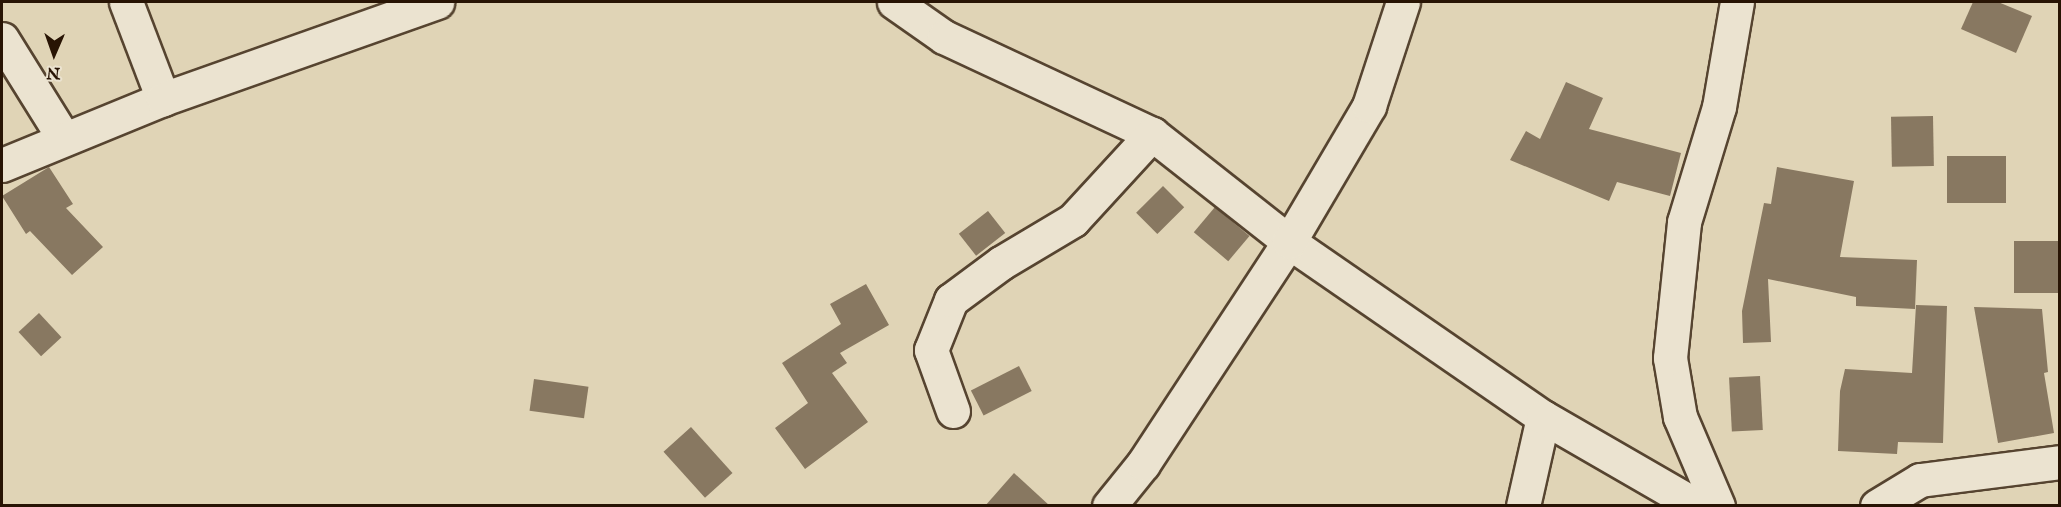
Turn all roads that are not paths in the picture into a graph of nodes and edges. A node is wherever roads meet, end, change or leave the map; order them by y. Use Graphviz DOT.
graph roads {
  1 [pos="126,2"];
  2 [pos="437,2"];
  3 [pos="894,2"];
  4 [pos="1403,2"];
  5 [pos="1737,2"];
  6 [pos="2,39"];
  7 [pos="163,99"];
  8 [pos="1152,134"];
  9 [pos="63,137"];
  10 [pos="2,165"];
  11 [pos="1289,242"];
  12 [pos="952,411"];
  13 [pos="1543,417"];
  14 [pos="2060,462"];
  15 [pos="1109,506"];
  16 [pos="1523,506"];
  17 [pos="1697,506"];
  18 [pos="1718,506"];
  19 [pos="1877,506"];
  1 -- 7 [label="street"];
  2 -- 7 [label="street"];
  3 -- 8 [label="street"];
  4 -- 11 [label="street"];
  5 -- 18 [label="street"];
  6 -- 9 [label="street"];
  7 -- 9 [label="street"];
  8 -- 11 [label="street"];
  8 -- 12 [label="street"];
  9 -- 10 [label="street"];
  11 -- 13 [label="street"];
  11 -- 15 [label="street"];
  13 -- 16 [label="street"];
  13 -- 17 [label="street"];
  14 -- 19 [label="street"];
}
